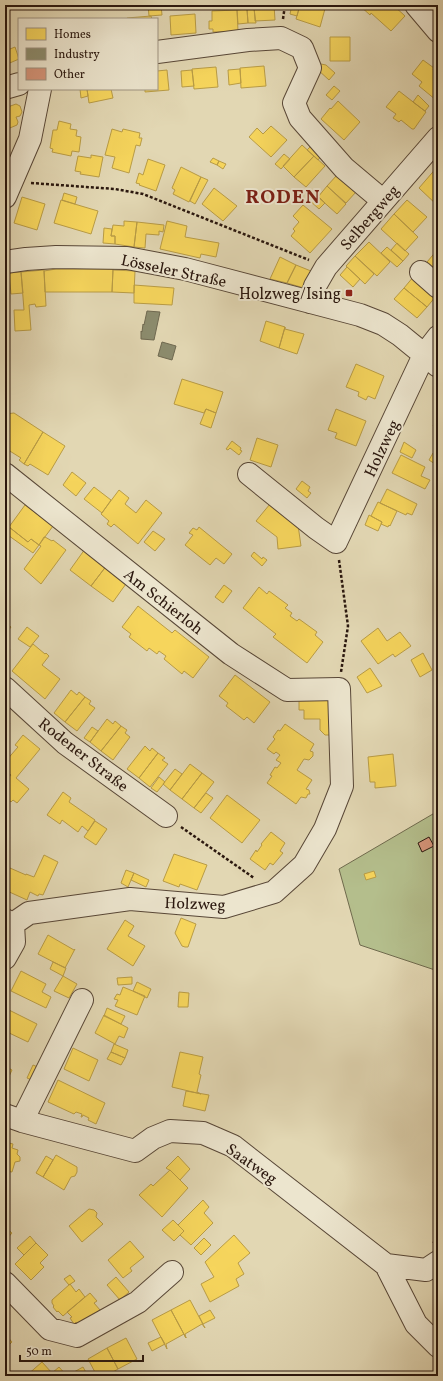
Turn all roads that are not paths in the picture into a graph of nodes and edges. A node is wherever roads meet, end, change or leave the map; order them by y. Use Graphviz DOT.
graph roads {
  1 [pos="416,5"];
  2 [pos="438,31"];
  3 [pos="158,52"];
  4 [pos="18,84"];
  5 [pos="5,88"];
  6 [pos="40,90"];
  7 [pos="438,138"];
  8 [pos="8,189"];
  9 [pos="382,200"];
  10 [pos="5,262"];
  11 [pos="421,272"];
  12 [pos="438,287"];
  13 [pos="310,302"];
  14 [pos="438,337"];
  15 [pos="431,360"];
  16 [pos="5,474"];
  17 [pos="249,474"];
  18 [pos="5,688"];
  19 [pos="339,688"];
  20 [pos="166,816"];
  21 [pos="9,922"];
  22 [pos="5,958"];
  23 [pos="82,1000"];
  24 [pos="13,1118"];
  25 [pos="438,1262"];
  26 [pos="386,1265"];
  27 [pos="172,1272"];
  28 [pos="5,1283"];
  29 [pos="438,1346"];
  1 -- 2 [label="street"];
  3 -- 9 [label="street"];
  4 -- 5 [label="street"];
  6 -- 8 [label="street"];
  7 -- 9 [label="street, Selbergweg"];
  9 -- 13 [label="street, Selbergweg"];
  10 -- 13 [label="street, Lösseler Straße"];
  11 -- 12 [label="street"];
  13 -- 15 [label="street, Lösseler Straße"];
  14 -- 15 [label="street"];
  15 -- 17 [label="street, Holzweg"];
  16 -- 19 [label="street, Am Schierloh"];
  18 -- 20 [label="street, Rodener Straße"];
  19 -- 21 [label="street, Holzweg"];
  21 -- 22 [label="street"];
  23 -- 24 [label="street"];
  24 -- 26 [label="street, Saatweg"];
  25 -- 26 [label="street"];
  26 -- 29 [label="street, Saatweg"];
  27 -- 28 [label="street"];
}
